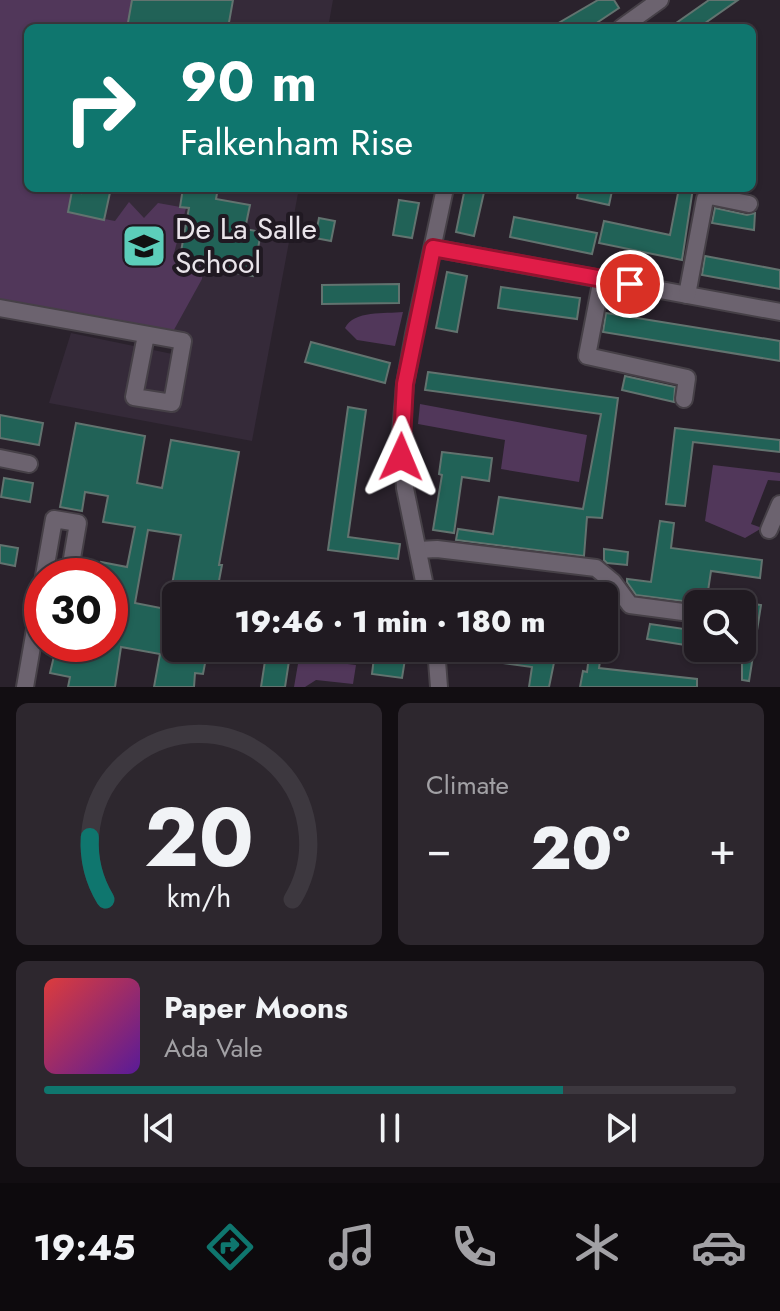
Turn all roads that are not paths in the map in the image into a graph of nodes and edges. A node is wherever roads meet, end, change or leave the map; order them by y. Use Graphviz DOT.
graph roads {
  1 [pos="660,0"];
  2 [pos="627,24"];
  3 [pos="444,192"];
  4 [pos="749,204"];
  5 [pos="433,248"];
  6 [pos="602,278"];
  7 [pos="687,295"];
  8 [pos="0,308"];
  9 [pos="780,312"];
  10 [pos="146,335"];
  11 [pos="684,399"];
  12 [pos="0,458"];
  13 [pos="29,464"];
  14 [pos="780,504"];
  15 [pos="769,530"];
  16 [pos="418,550"];
  17 [pos="47,558"];
  18 [pos="72,558"];
  19 [pos="424,582"];
  20 [pos="684,612"];
  21 [pos="31,662"];
  22 [pos="437,662"];
  23 [pos="25,687"];
  24 [pos="439,687"];
  1 -- 2 [label="street"];
  3 -- 5 [label="street"];
  4 -- 7 [label="street"];
  5 -- 6 [label="street"];
  5 -- 16 [label="street"];
  6 -- 7 [label="street"];
  6 -- 11 [label="street"];
  7 -- 9 [label="street"];
  8 -- 10 [label="street"];
  12 -- 13 [label="street"];
  14 -- 15 [label="street"];
  16 -- 19 [label="street"];
  16 -- 20 [label="street"];
  17 -- 18 [label="street"];
  21 -- 23 [label="street"];
  22 -- 24 [label="street"];
}
